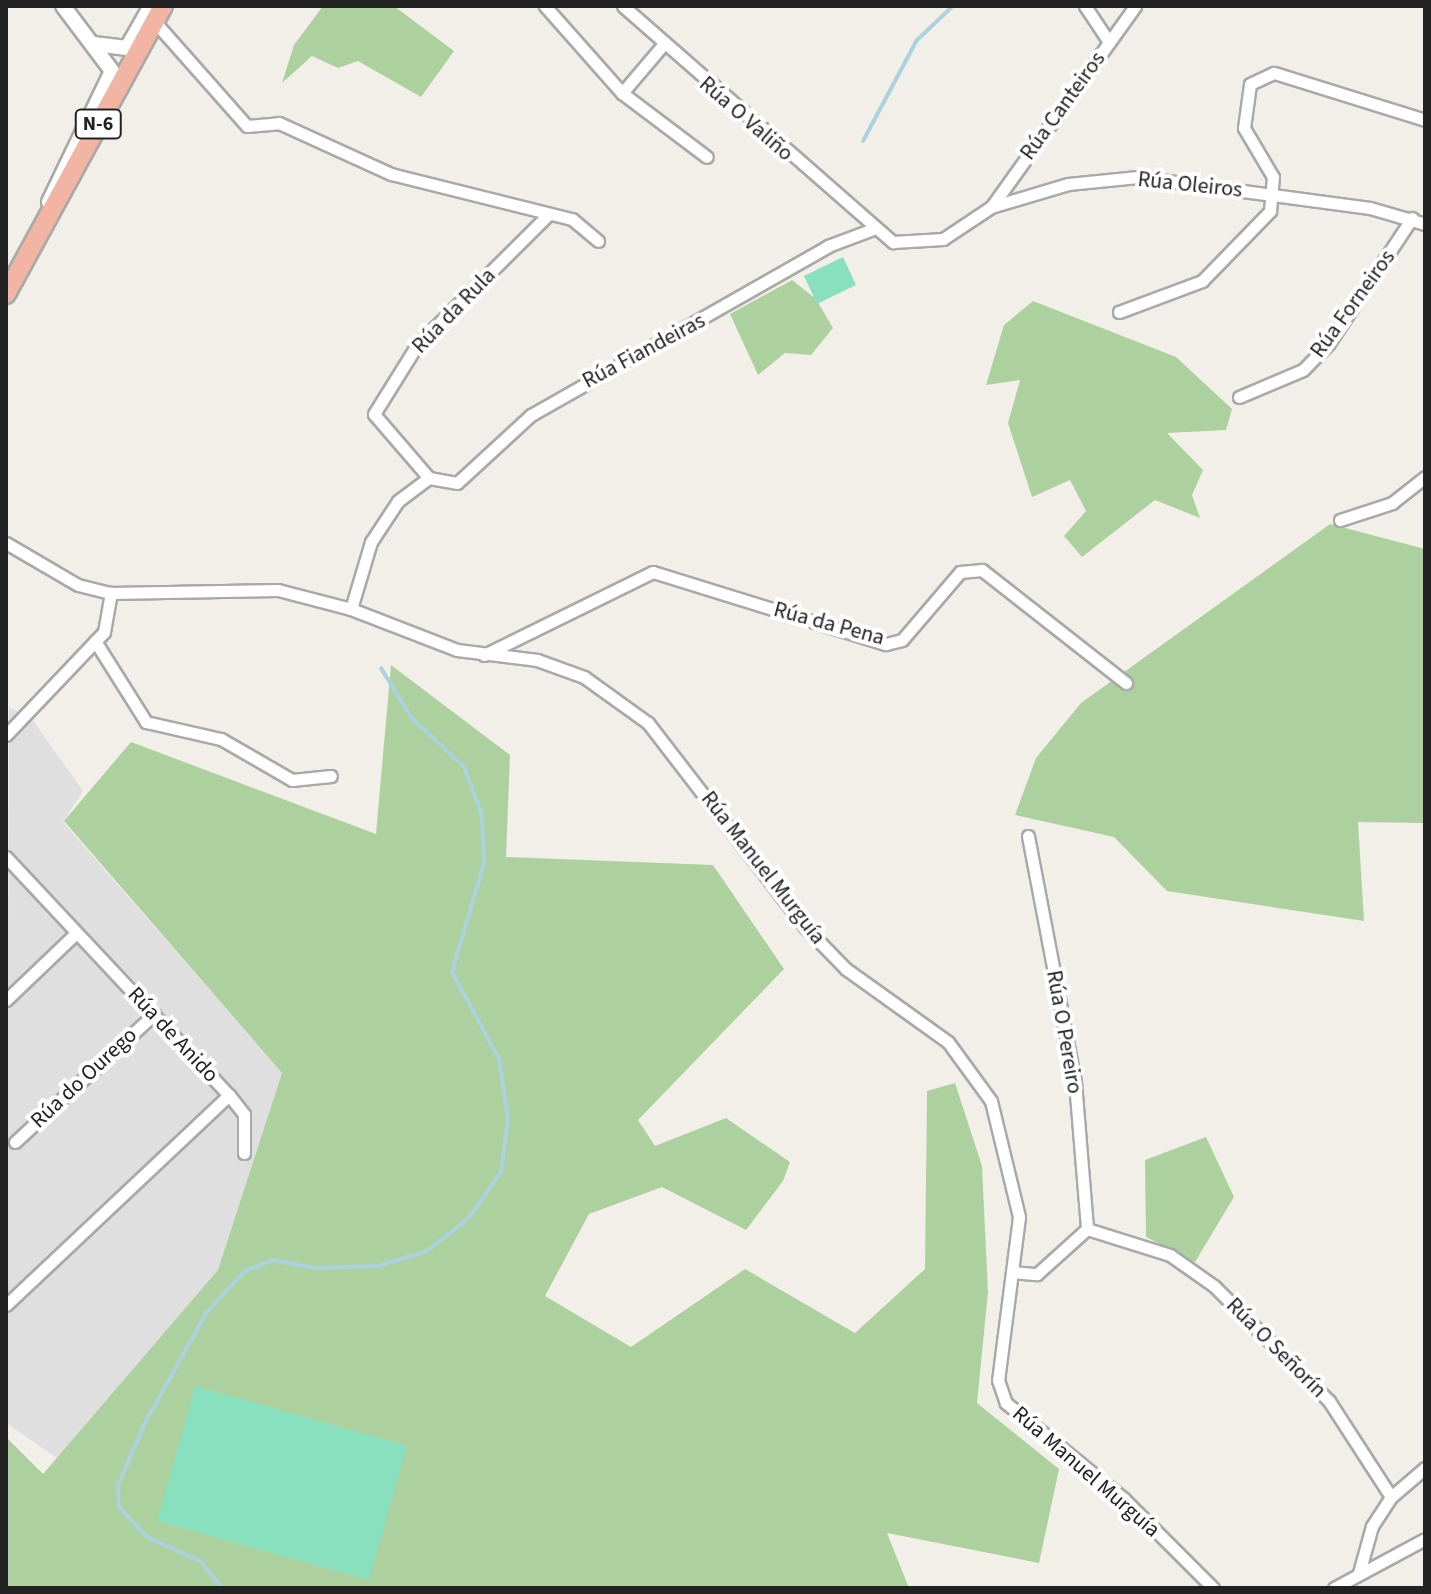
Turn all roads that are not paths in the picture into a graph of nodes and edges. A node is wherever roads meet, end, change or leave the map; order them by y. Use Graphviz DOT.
graph roads {
  1 [pos="63,6"];
  2 [pos="545,6"];
  3 [pos="623,6"];
  4 [pos="1085,6"];
  5 [pos="1135,6"];
  6 [pos="156,11"];
  7 [pos="1109,42"];
  8 [pos="93,44"];
  9 [pos="662,46"];
  10 [pos="622,93"];
  11 [pos="1425,120"];
  12 [pos="707,157"];
  13 [pos="1272,192"];
  14 [pos="991,207"];
  15 [pos="547,216"];
  16 [pos="1412,218"];
  17 [pos="1425,224"];
  18 [pos="42,226"];
  19 [pos="873,229"];
  20 [pos="598,241"];
  21 [pos="6,294"];
  22 [pos="1119,312"];
  23 [pos="1239,397"];
  24 [pos="1425,477"];
  25 [pos="429,478"];
  26 [pos="1340,520"];
  27 [pos="6,543"];
  28 [pos="111,593"];
  29 [pos="351,609"];
  30 [pos="95,641"];
  31 [pos="484,655"];
  32 [pos="1126,683"];
  33 [pos="6,735"];
  34 [pos="331,776"];
  35 [pos="1028,836"];
  36 [pos="6,857"];
  37 [pos="76,933"];
  38 [pos="6,1000"];
  39 [pos="154,1014"];
  40 [pos="229,1095"];
  41 [pos="15,1142"];
  42 [pos="244,1153"];
  43 [pos="1087,1229"];
  44 [pos="1012,1272"];
  45 [pos="6,1305"];
  46 [pos="1425,1468"];
  47 [pos="1391,1497"];
  48 [pos="1425,1539"];
  49 [pos="1359,1573"];
  50 [pos="1213,1588"];
  51 [pos="1334,1588"];
  1 -- 8 [label="street"];
  2 -- 10 [label="street"];
  3 -- 9 [label="street, Rúa O Valiño"];
  4 -- 7 [label="street"];
  5 -- 7 [label="street, Rúa Canteiros"];
  6 -- 8 [label="street"];
  6 -- 15 [label="street"];
  6 -- 18 [label="highway, N-6"];
  7 -- 14 [label="street, Rúa Canteiros"];
  8 -- 18 [label="street"];
  9 -- 10 [label="street"];
  9 -- 19 [label="street, Rúa O Valiño"];
  10 -- 12 [label="street"];
  11 -- 13 [label="street"];
  13 -- 14 [label="street, Rúa Oleiros"];
  13 -- 16 [label="street, Rúa Oleiros"];
  13 -- 22 [label="street"];
  14 -- 19 [label="street, Rúa Oleiros"];
  15 -- 20 [label="street"];
  15 -- 25 [label="street, Rúa da Rula"];
  16 -- 17 [label="street, Rúa Oleiros"];
  16 -- 23 [label="street, Rúa Forneiros"];
  18 -- 21 [label="highway, N-6"];
  19 -- 25 [label="street, Rúa Fiandeiras"];
  24 -- 26 [label="street"];
  25 -- 29 [label="street"];
  27 -- 28 [label="street, Rúa Manuel Murguía"];
  28 -- 29 [label="street, Rúa Manuel Murguía"];
  28 -- 30 [label="street"];
  29 -- 31 [label="street, Rúa Manuel Murguía"];
  30 -- 33 [label="street"];
  30 -- 34 [label="street"];
  31 -- 32 [label="street, Rúa da Pena"];
  31 -- 44 [label="street, Rúa Manuel Murguía"];
  35 -- 43 [label="street, Rúa O Pereiro"];
  36 -- 37 [label="street, Rúa de Anido"];
  37 -- 38 [label="street"];
  37 -- 39 [label="street, Rúa de Anido"];
  39 -- 40 [label="street, Rúa de Anido"];
  39 -- 41 [label="street, Rúa do Ourego"];
  40 -- 42 [label="street"];
  40 -- 45 [label="street, Rúa de Anido"];
  43 -- 44 [label="street"];
  43 -- 47 [label="street, Rúa O Señorín"];
  44 -- 50 [label="street, Rúa Manuel Murguía"];
  46 -- 47 [label="street"];
  47 -- 49 [label="street"];
  48 -- 49 [label="street"];
  49 -- 51 [label="street"];
}
